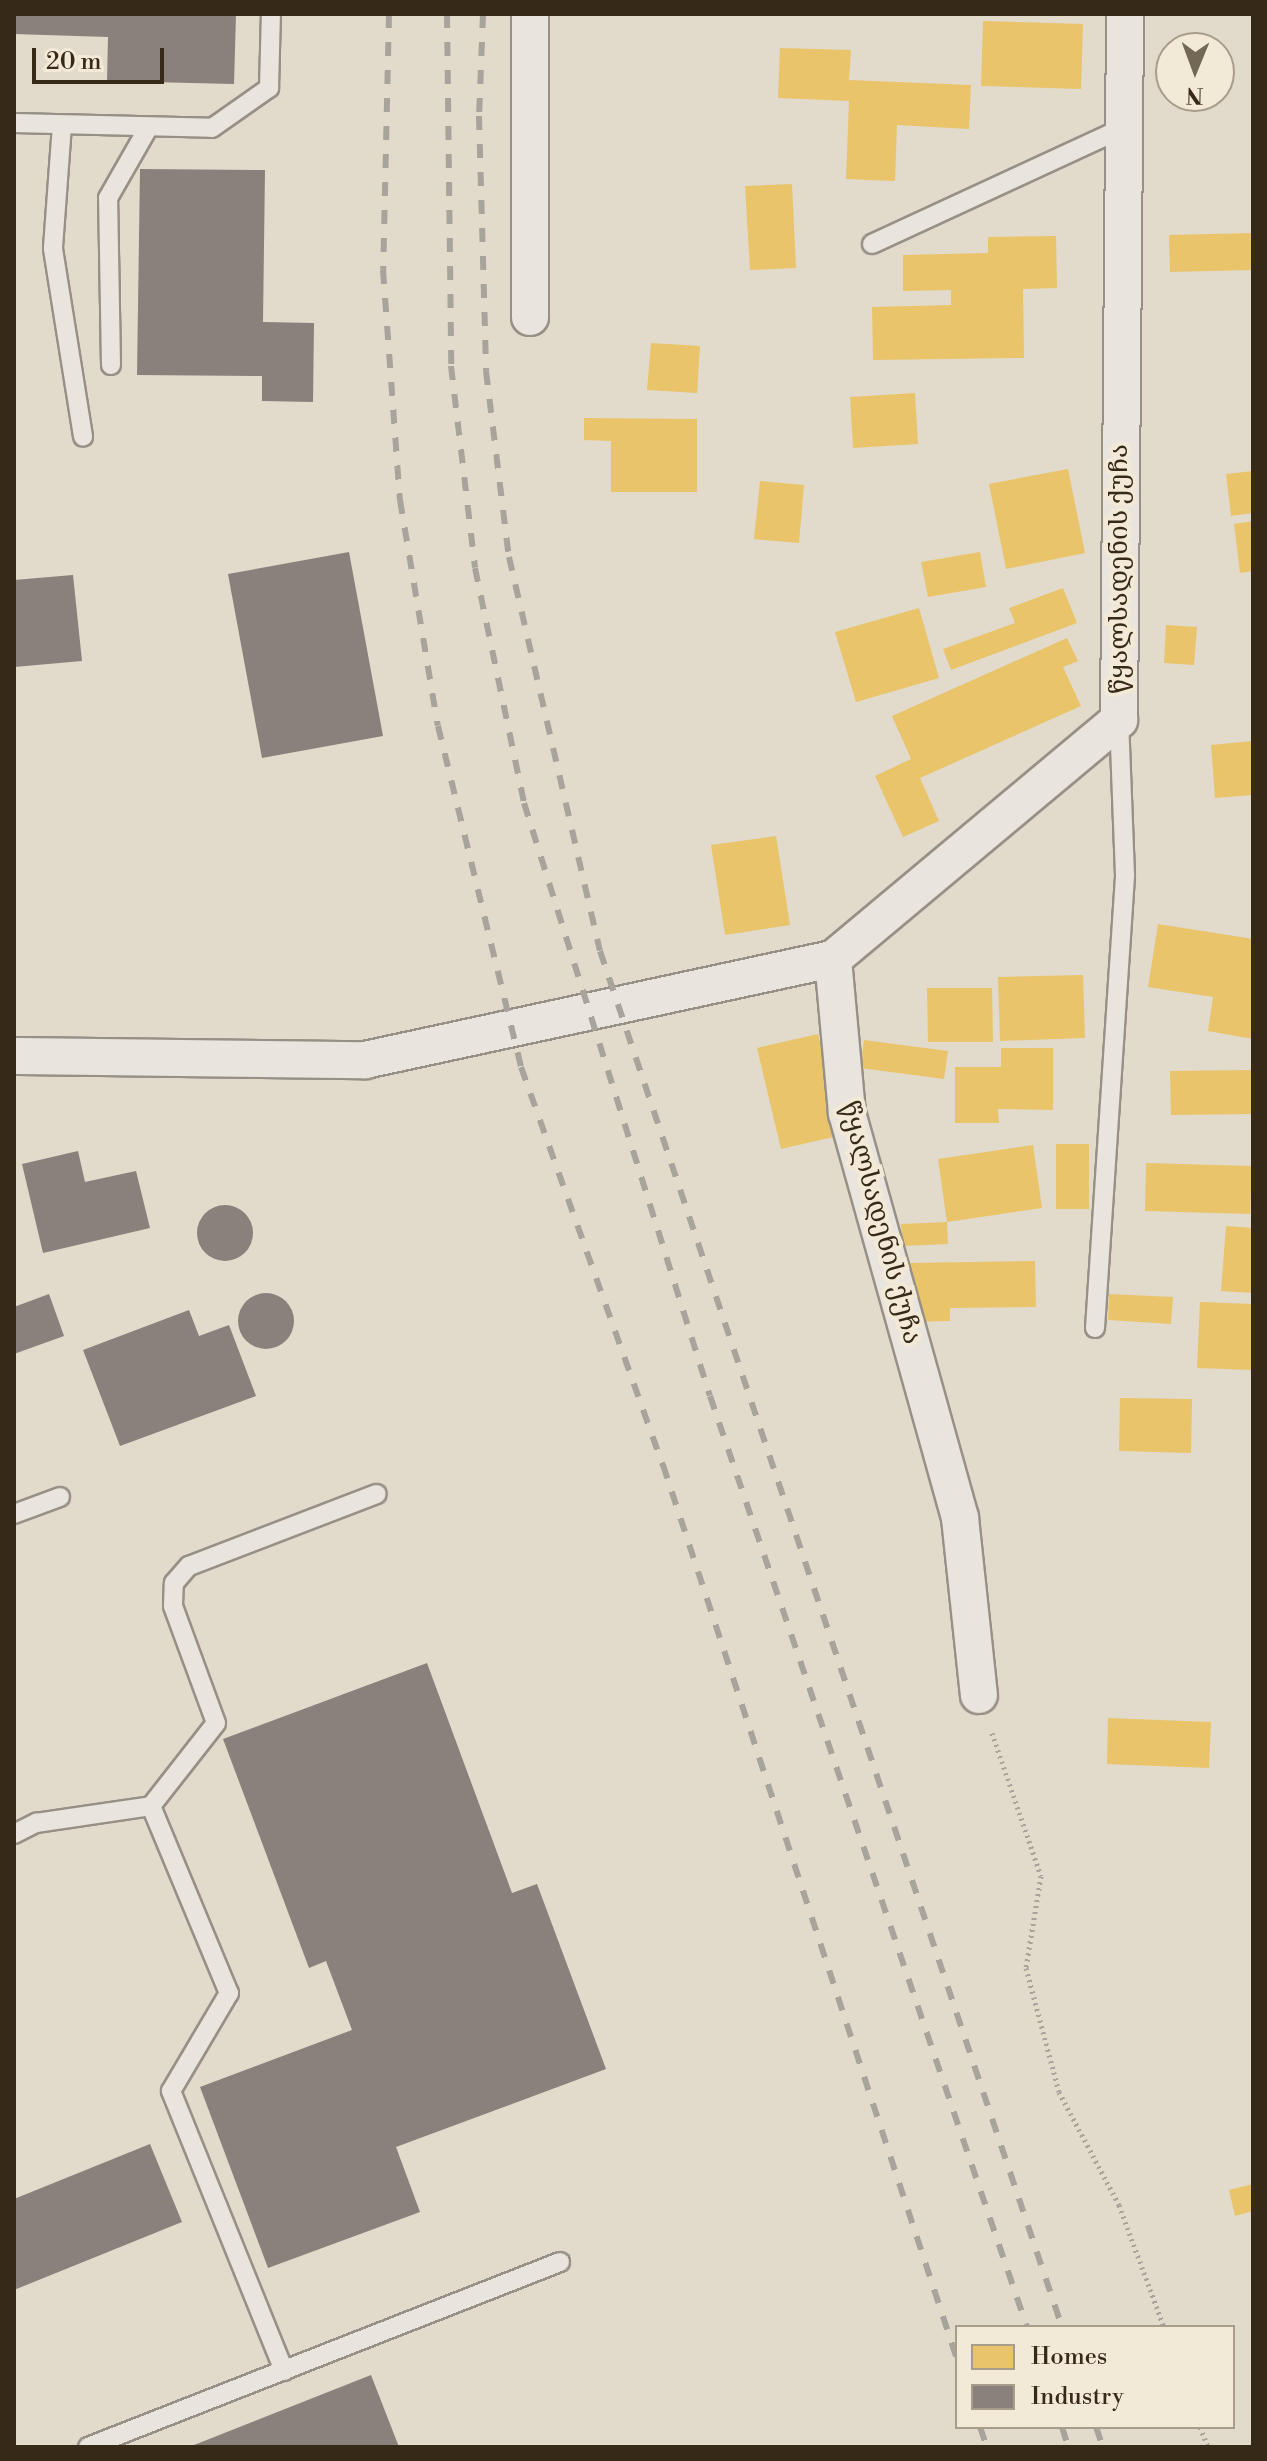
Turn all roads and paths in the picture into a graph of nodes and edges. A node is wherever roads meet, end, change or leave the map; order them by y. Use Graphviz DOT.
graph roads {
  1 [pos="271,14"];
  2 [pos="530,14"];
  3 [pos="1125,14"];
  4 [pos="14,123"];
  5 [pos="62,125"];
  6 [pos="1123,128"];
  7 [pos="147,130"];
  8 [pos="872,244"];
  9 [pos="530,317"];
  10 [pos="111,365"];
  11 [pos="83,437"];
  12 [pos="1119,720"];
  13 [pos="833,959"];
  14 [pos="14,1056"];
  15 [pos="1095,1328"];
  16 [pos="377,1494"];
  17 [pos="60,1497"];
  18 [pos="14,1514"];
  19 [pos="979,1695"];
  20 [pos="151,1806"];
  21 [pos="14,1834"];
  22 [pos="560,2262"];
  23 [pos="1163,2325"];
  24 [pos="284,2371"];
  25 [pos="88,2447"];
  1 -- 7 [label="lane"];
  2 -- 9 [label="street"];
  3 -- 6 [label="street, წყალსადენის ქუჩა"];
  4 -- 5 [label="lane"];
  5 -- 7 [label="lane"];
  5 -- 11 [label="lane"];
  6 -- 8 [label="lane"];
  6 -- 12 [label="street, წყალსადენის ქუჩა"];
  7 -- 10 [label="lane"];
  12 -- 13 [label="street, წყალსადენის ქუჩა"];
  12 -- 15 [label="lane"];
  13 -- 14 [label="street"];
  13 -- 19 [label="street, წყალსადენის ქუჩა"];
  16 -- 20 [label="lane"];
  17 -- 18 [label="lane"];
  19 -- 23 [label="path"];
  20 -- 21 [label="lane"];
  20 -- 24 [label="lane"];
  22 -- 24 [label="lane"];
  24 -- 25 [label="lane"];
}
